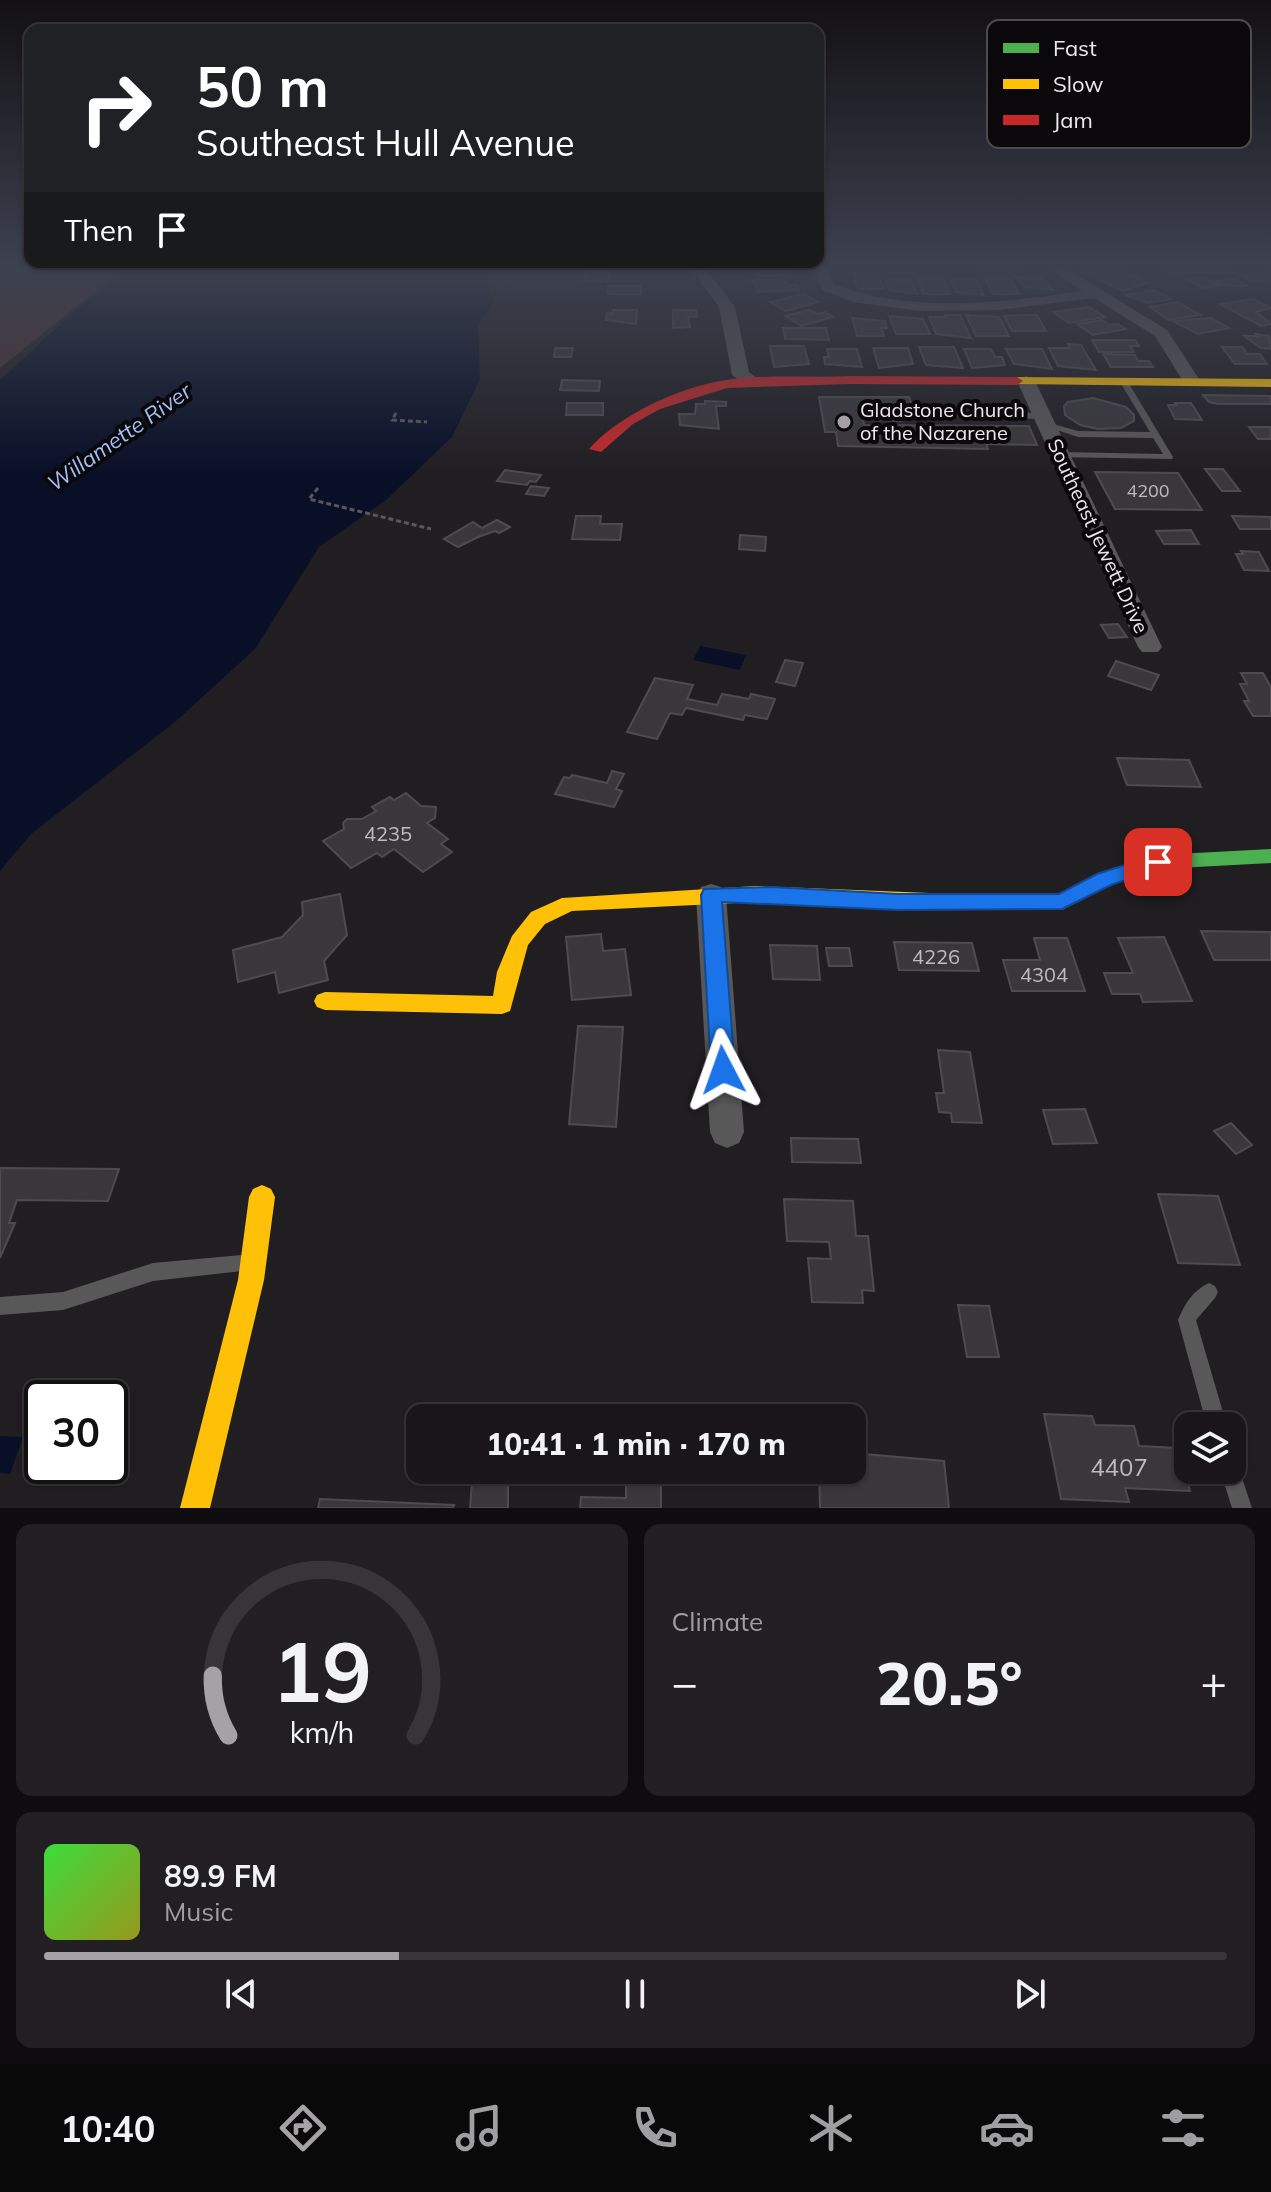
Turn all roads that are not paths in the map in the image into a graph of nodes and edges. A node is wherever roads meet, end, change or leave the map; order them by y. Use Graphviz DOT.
graph roads {
  1 [pos="733,334"];
  2 [pos="1162,334"];
  3 [pos="1026,381"];
  4 [pos="753,382"];
  5 [pos="1124,382"];
  6 [pos="1192,382"];
  7 [pos="1271,383"];
  8 [pos="907,413"];
  9 [pos="1044,420"];
  10 [pos="1157,435"];
  11 [pos="596,449"];
  12 [pos="1060,455"];
  13 [pos="1150,647"];
  14 [pos="1271,856"];
  15 [pos="711,895"];
  16 [pos="325,1001"];
  17 [pos="727,1132"];
  18 [pos="262,1197"];
  19 [pos="253,1262"];
  20 [pos="1209,1292"];
  21 [pos="0,1306"];
  22 [pos="1213,1412"];
  23 [pos="1234,1484"];
  24 [pos="195,1508"];
  25 [pos="1242,1508"];
  1 -- 4 [label="street"];
  2 -- 6 [label="street"];
  3 -- 4 [label="street"];
  3 -- 5 [label="street"];
  3 -- 9 [label="street, Southeast Jewett Drive"];
  4 -- 11 [label="street"];
  5 -- 6 [label="street"];
  5 -- 10 [label="lane"];
  6 -- 7 [label="street"];
  8 -- 9 [label="lane"];
  9 -- 10 [label="lane"];
  9 -- 12 [label="street, Southeast Jewett Drive"];
  10 -- 12 [label="lane"];
  12 -- 13 [label="street, Southeast Jewett Drive"];
  14 -- 15 [label="street"];
  15 -- 16 [label="street"];
  15 -- 17 [label="street"];
  18 -- 19 [label="street"];
  19 -- 21 [label="lane"];
  19 -- 24 [label="street"];
  20 -- 22 [label="lane"];
  23 -- 25 [label="lane"];
}
